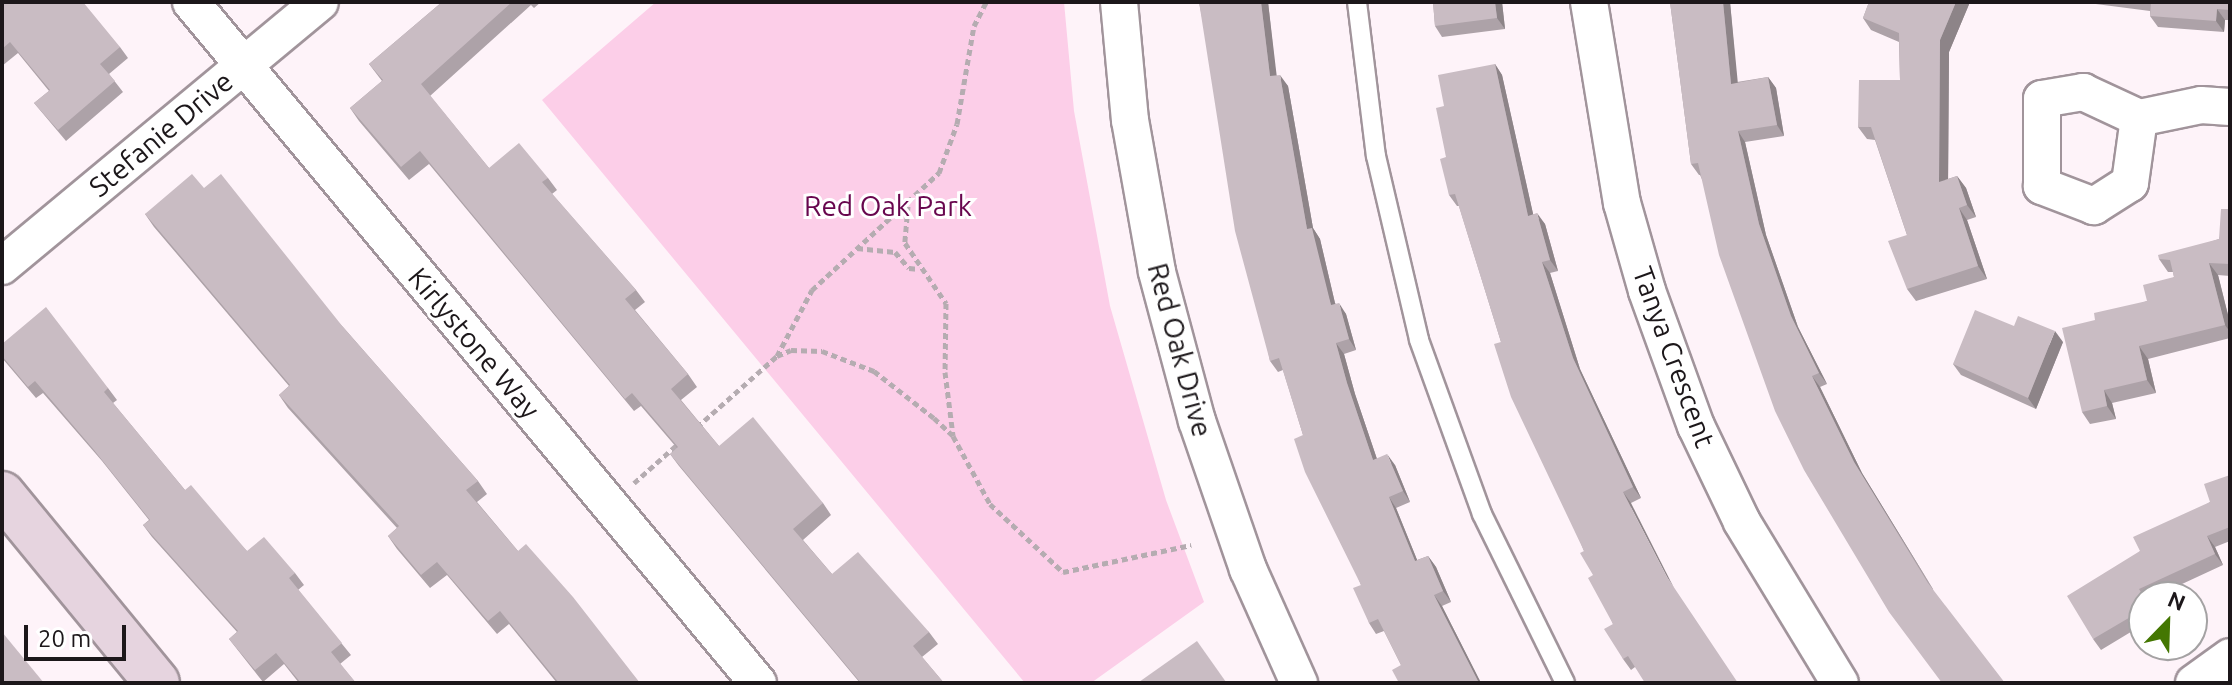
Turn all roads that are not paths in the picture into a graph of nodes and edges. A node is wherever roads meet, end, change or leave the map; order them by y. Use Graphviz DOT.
graph roads {
  1 [pos="191,2"];
  2 [pos="320,2"];
  3 [pos="1119,2"];
  4 [pos="1357,2"];
  5 [pos="1589,2"];
  6 [pos="243,66"];
  7 [pos="2230,107"];
  8 [pos="2139,118"];
  9 [pos="2,266"];
  10 [pos="2,494"];
  11 [pos="2230,657"];
  12 [pos="157,683"];
  13 [pos="758,683"];
  14 [pos="1299,683"];
  15 [pos="1565,683"];
  16 [pos="1840,683"];
  17 [pos="2194,683"];
  1 -- 6 [label="street, Kirlystone Way"];
  2 -- 6 [label="street, Stefanie Drive"];
  3 -- 14 [label="street, Red Oak Drive"];
  4 -- 15 [label="lane"];
  5 -- 16 [label="street, Tanya Crescent"];
  6 -- 9 [label="street, Stefanie Drive"];
  6 -- 13 [label="street, Kirlystone Way"];
  7 -- 8 [label="street"];
  10 -- 12 [label="street"];
  11 -- 17 [label="street"];
}
